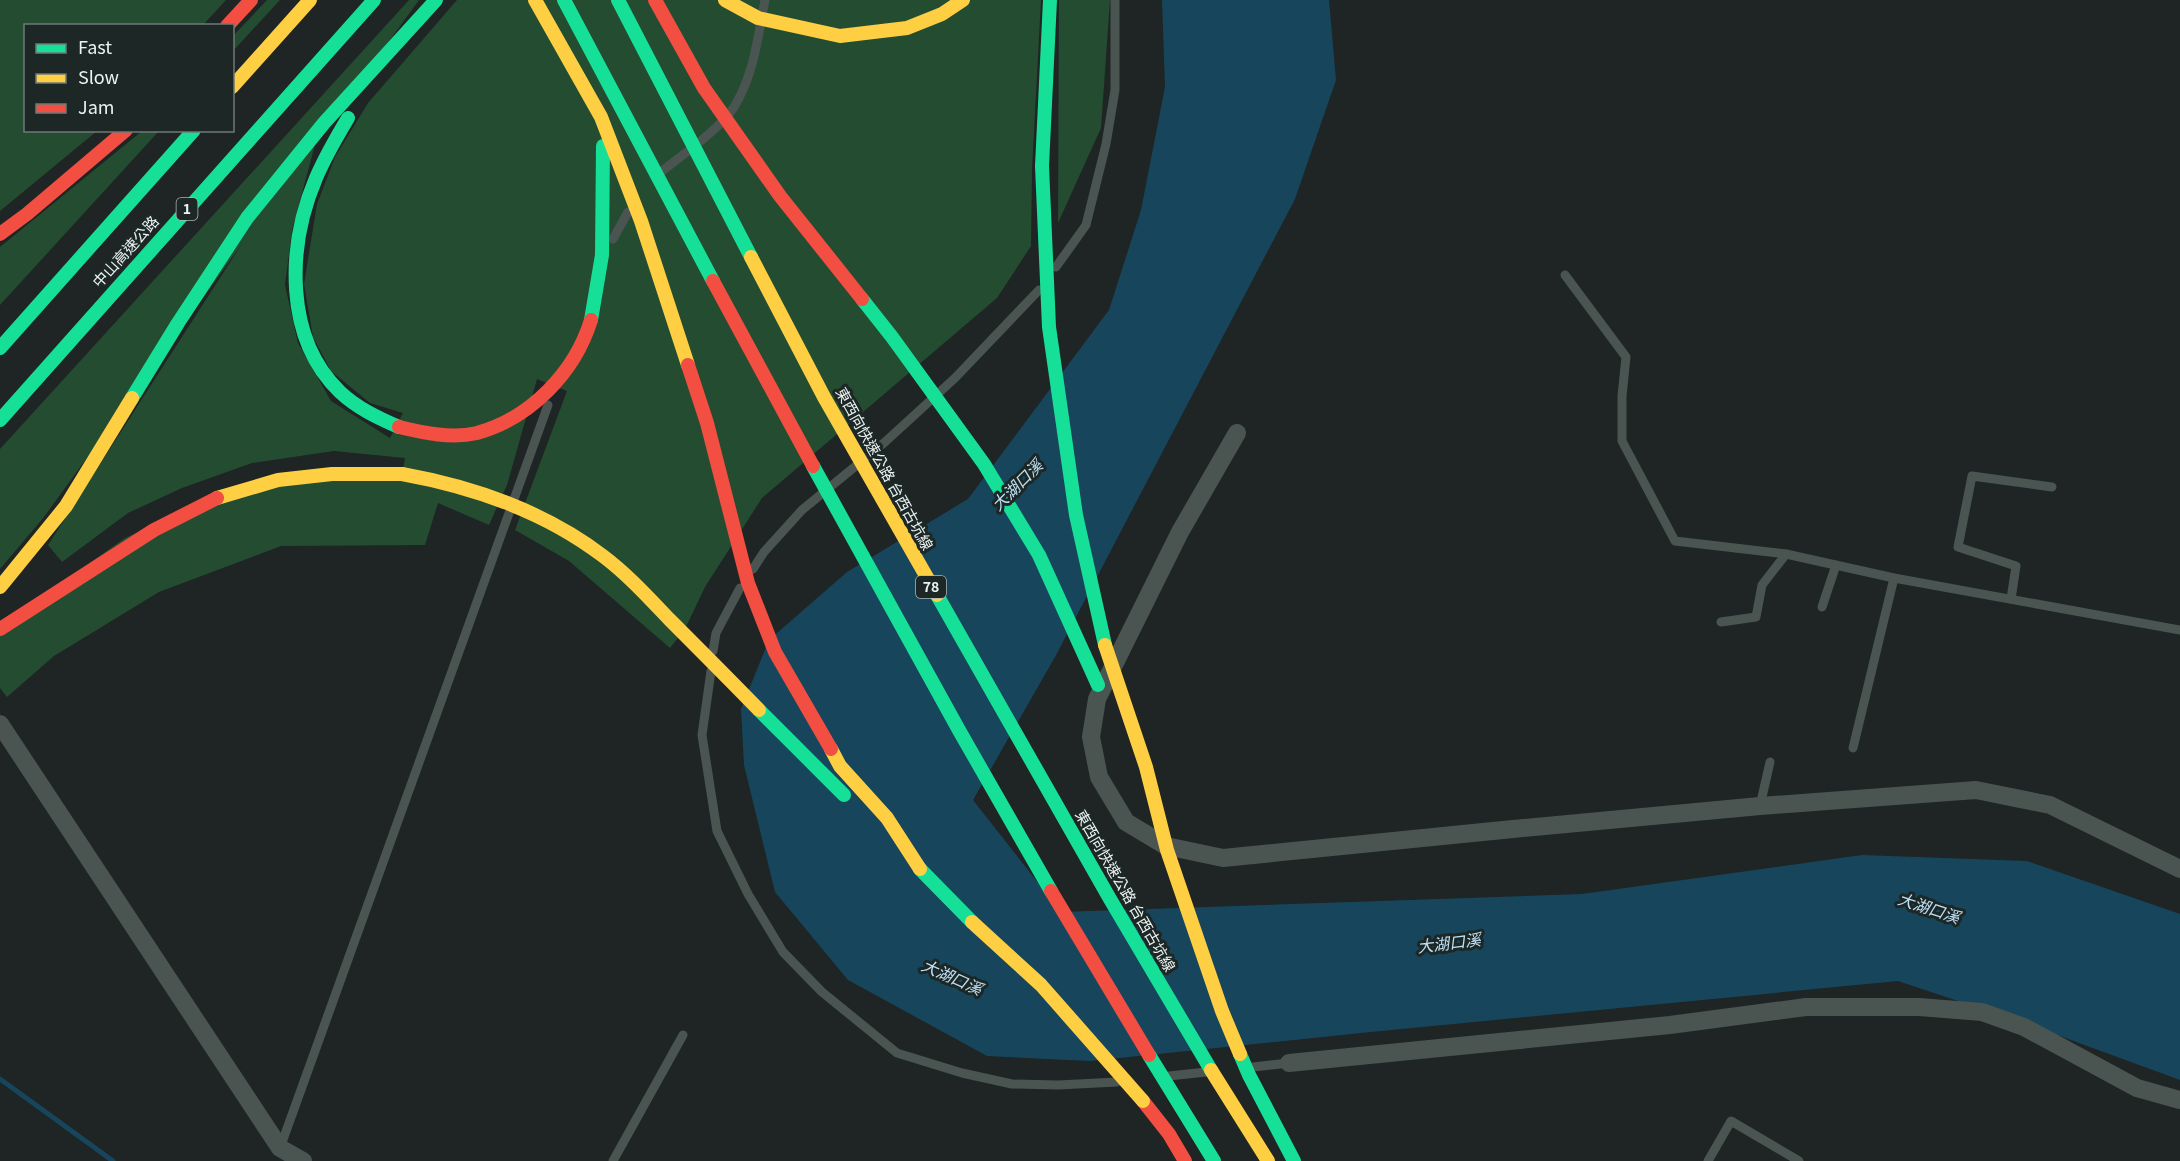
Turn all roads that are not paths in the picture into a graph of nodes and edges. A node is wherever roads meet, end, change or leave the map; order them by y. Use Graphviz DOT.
graph roads {
  1 [pos="251,0"];
  2 [pos="310,0"];
  3 [pos="374,0"];
  4 [pos="436,0"];
  5 [pos="447,0"];
  6 [pos="535,0"];
  7 [pos="564,0"];
  8 [pos="618,0"];
  9 [pos="655,0"];
  10 [pos="725,0"];
  11 [pos="765,0"];
  12 [pos="963,0"];
  13 [pos="1050,0"];
  14 [pos="1115,0"];
  15 [pos="229,24"];
  16 [pos="234,85"];
  17 [pos="601,117"];
  18 [pos="124,132"];
  19 [pos="192,132"];
  20 [pos="650,180"];
  21 [pos="641,187"];
  22 [pos="0,234"];
  23 [pos="1565,275"];
  24 [pos="583,307"];
  25 [pos="571,341"];
  26 [pos="0,348"];
  27 [pos="0,420"];
  28 [pos="1237,433"];
  29 [pos="2052,487"];
  30 [pos="1786,554"];
  31 [pos="1836,565"];
  32 [pos="1894,578"];
  33 [pos="0,586"];
  34 [pos="2011,599"];
  35 [pos="1822,607"];
  36 [pos="1721,622"];
  37 [pos="0,629"];
  38 [pos="2180,630"];
  39 [pos="1108,711"];
  40 [pos="0,724"];
  41 [pos="1853,748"];
  42 [pos="1130,762"];
  43 [pos="1770,762"];
  44 [pos="853,804"];
  45 [pos="1760,806"];
  46 [pos="870,820"];
  47 [pos="1167,850"];
  48 [pos="920,869"];
  49 [pos="2180,869"];
  50 [pos="684,1035"];
  51 [pos="1289,1063"];
  52 [pos="1233,1070"];
  53 [pos="1221,1071"];
  54 [pos="1153,1078"];
  55 [pos="1142,1079"];
  56 [pos="2180,1100"];
  57 [pos="280,1148"];
  58 [pos="303,1161"];
  59 [pos="613,1161"];
  60 [pos="1185,1161"];
  61 [pos="1214,1161"];
  62 [pos="1268,1161"];
  63 [pos="1294,1161"];
  64 [pos="1708,1161"];
  65 [pos="1798,1161"];
  1 -- 15 [label="highway"];
  2 -- 16 [label="highway"];
  3 -- 27 [label="highway, 中山高速公路 / 1"];
  4 -- 33 [label="highway"];
  5 -- 17 [label="highway, bridge"];
  6 -- 17 [label="highway, bridge"];
  7 -- 61 [label="highway, bridge"];
  8 -- 62 [label="highway, 東西向快速公路 台西古坑線 / 78, bridge"];
  9 -- 39 [label="highway, bridge"];
  10 -- 12 [label="highway, bridge"];
  11 -- 20 [label="lane"];
  13 -- 47 [label="highway, bridge"];
  14 -- 55 [label="lane"];
  17 -- 48 [label="highway, bridge"];
  18 -- 22 [label="highway"];
  19 -- 26 [label="highway, 中山高速公路"];
  21 -- 24 [label="lane"];
  23 -- 30 [label="lane"];
  25 -- 57 [label="lane"];
  28 -- 45 [label="street"];
  29 -- 34 [label="lane"];
  30 -- 31 [label="lane"];
  30 -- 36 [label="lane"];
  31 -- 32 [label="lane"];
  31 -- 35 [label="lane"];
  32 -- 34 [label="lane"];
  32 -- 41 [label="lane"];
  34 -- 38 [label="lane"];
  37 -- 44 [label="highway, bridge"];
  40 -- 57 [label="street"];
  42 -- 47 [label="highway, bridge"];
  43 -- 45 [label="lane"];
  45 -- 49 [label="street"];
  46 -- 48 [label="highway, bridge"];
  47 -- 63 [label="highway, bridge"];
  48 -- 60 [label="highway, bridge"];
  50 -- 59 [label="lane"];
  51 -- 52 [label="lane"];
  51 -- 56 [label="street"];
  53 -- 54 [label="lane"];
  57 -- 58 [label="street"];
  64 -- 65 [label="lane"];
}
